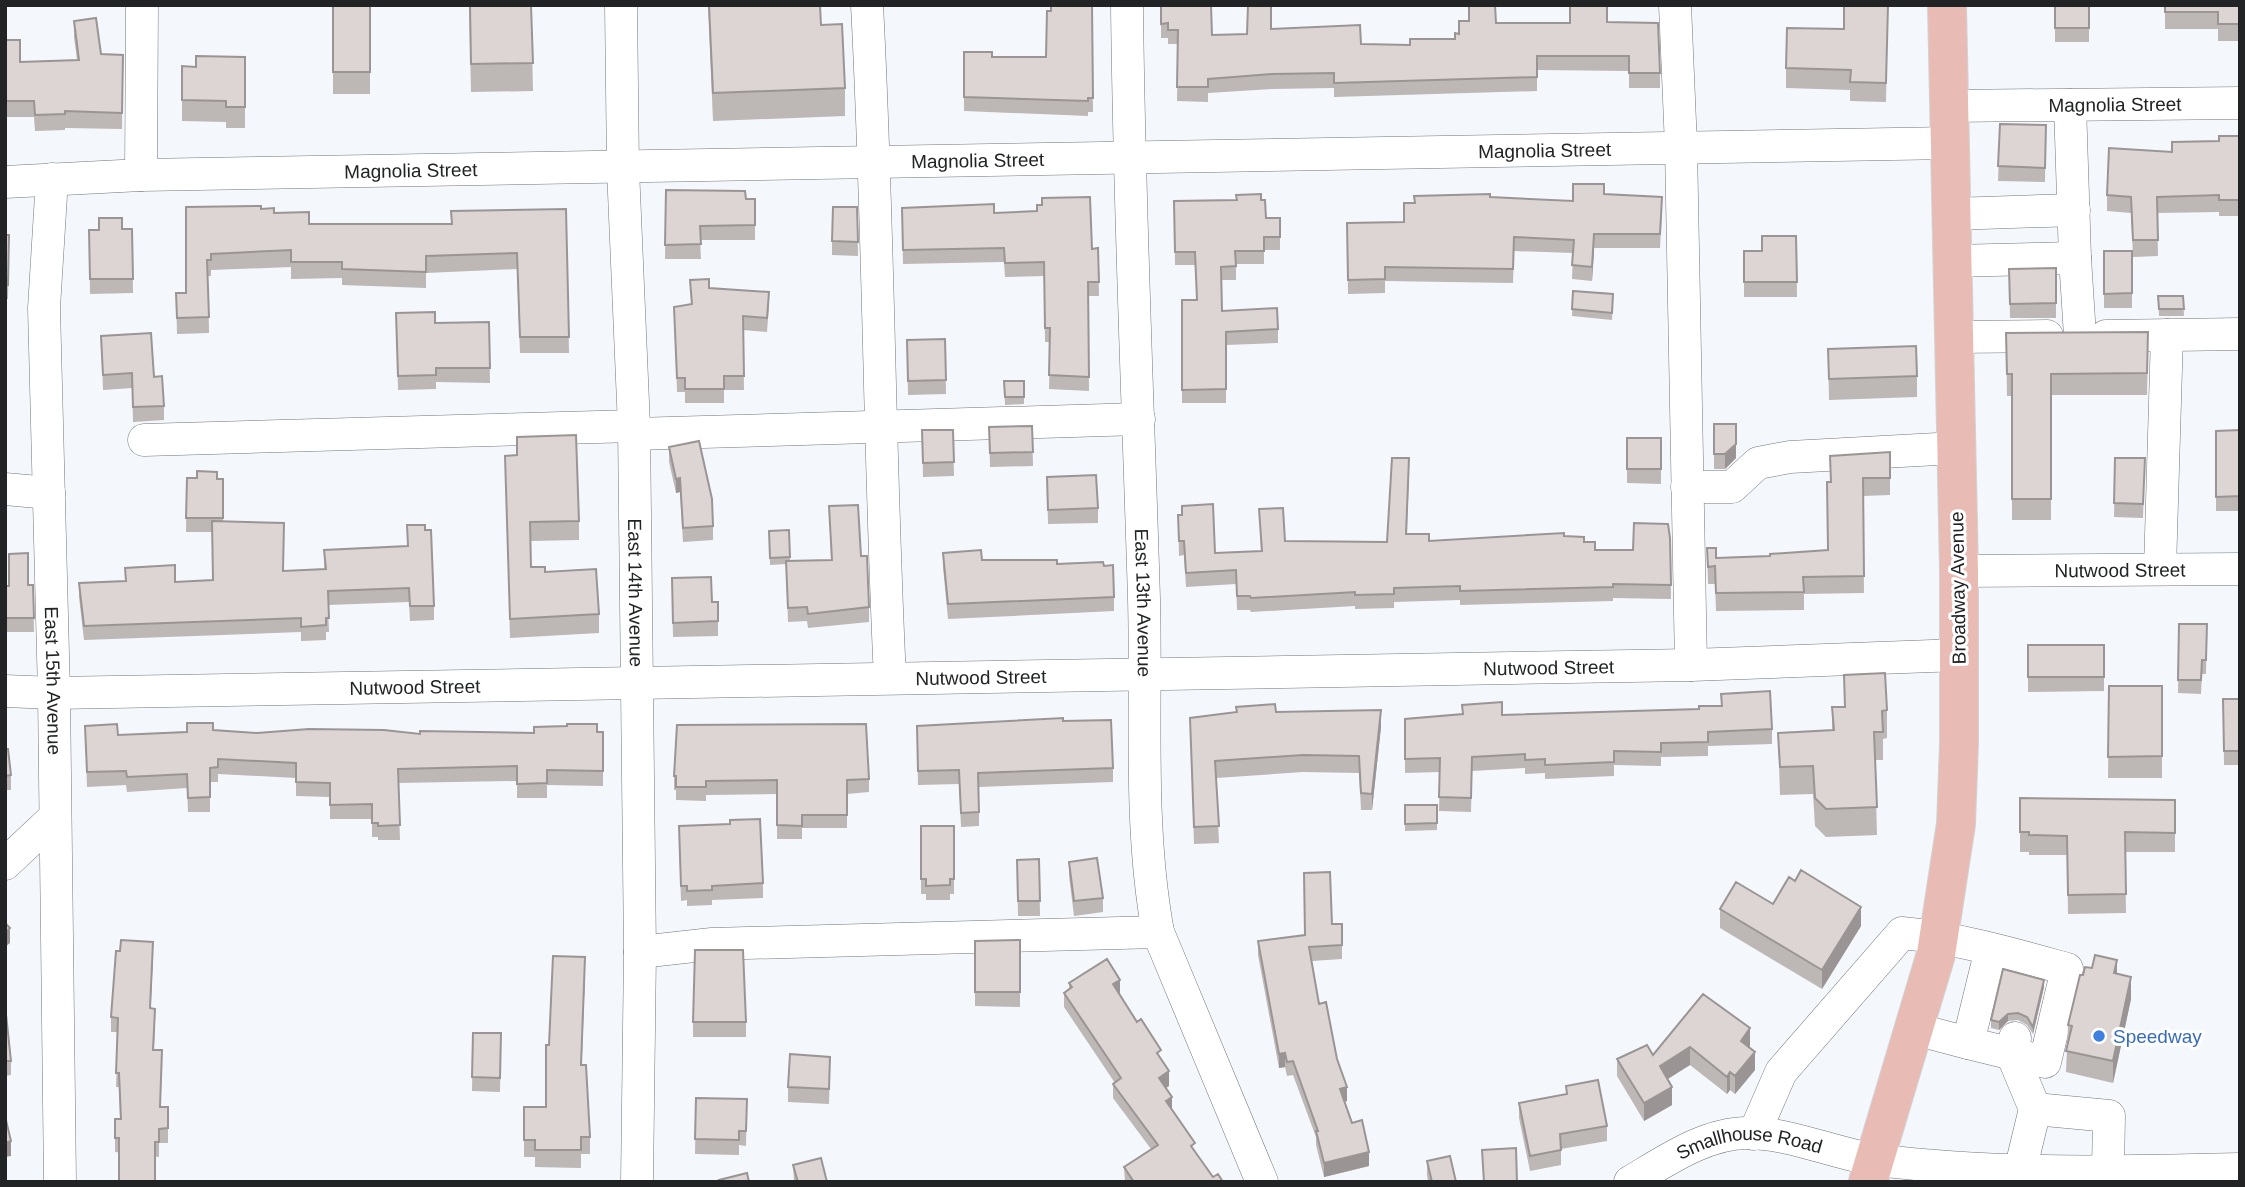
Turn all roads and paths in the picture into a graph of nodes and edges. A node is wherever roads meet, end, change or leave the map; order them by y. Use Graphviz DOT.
graph roads {
  1 [pos="142,5"];
  2 [pos="621,5"];
  3 [pos="866,5"];
  4 [pos="1127,5"];
  5 [pos="1675,5"];
  6 [pos="1947,5"];
  7 [pos="2240,103"];
  8 [pos="2070,105"];
  9 [pos="1950,125"];
  10 [pos="1681,146"];
  11 [pos="1130,155"];
  12 [pos="875,162"];
  13 [pos="623,169"];
  14 [pos="141,175"];
  15 [pos="52,179"];
  16 [pos="5,181"];
  17 [pos="2074,210"];
  18 [pos="1952,214"];
  19 [pos="2076,258"];
  20 [pos="1953,261"];
  21 [pos="2240,334"];
  22 [pos="2167,335"];
  23 [pos="2080,336"];
  24 [pos="1954,337"];
  25 [pos="1139,418"];
  26 [pos="882,425"];
  27 [pos="634,430"];
  28 [pos="144,440"];
  29 [pos="1956,448"];
  30 [pos="1687,487"];
  31 [pos="5,489"];
  32 [pos="49,493"];
  33 [pos="2160,569"];
  34 [pos="2240,569"];
  35 [pos="1959,571"];
  36 [pos="1959,655"];
  37 [pos="1691,665"];
  38 [pos="1146,674"];
  39 [pos="890,678"];
  40 [pos="636,681"];
  41 [pos="5,691"];
  42 [pos="54,693"];
  43 [pos="54,818"];
  44 [pos="5,864"];
  45 [pos="1158,932"];
  46 [pos="1940,936"];
  47 [pos="1991,949"];
  48 [pos="640,952"];
  49 [pos="1915,1029"];
  50 [pos="1968,1043"];
  51 [pos="2014,1044"];
  52 [pos="2035,1109"];
  53 [pos="1754,1134"];
  54 [pos="1871,1171"];
  55 [pos="2020,1171"];
  56 [pos="2108,1171"];
  57 [pos="2235,1173"];
  58 [pos="2068,1176"];
  59 [pos="60,1182"];
  60 [pos="637,1182"];
  61 [pos="1262,1182"];
  62 [pos="1630,1182"];
  1 -- 14 [label="street"];
  2 -- 13 [label="street, East 14th Avenue"];
  3 -- 12 [label="street"];
  4 -- 11 [label="street, East 13th Avenue"];
  5 -- 10 [label="street"];
  6 -- 9 [label="main road, Broadway Avenue"];
  7 -- 8 [label="street, Magnolia Street"];
  8 -- 9 [label="street, Magnolia Street"];
  8 -- 17 [label="street"];
  9 -- 10 [label="street, Magnolia Street"];
  9 -- 18 [label="main road, Broadway Avenue"];
  10 -- 11 [label="street, Magnolia Street"];
  10 -- 30 [label="street"];
  11 -- 12 [label="street, Magnolia Street"];
  11 -- 25 [label="street, East 13th Avenue"];
  12 -- 13 [label="street, Magnolia Street"];
  12 -- 26 [label="street"];
  13 -- 14 [label="street, Magnolia Street"];
  13 -- 27 [label="street, East 14th Avenue"];
  14 -- 15 [label="street, Magnolia Street"];
  15 -- 16 [label="street, Magnolia Street"];
  15 -- 32 [label="street, East 15th Avenue"];
  17 -- 18 [label="street"];
  17 -- 19 [label="street"];
  18 -- 20 [label="main road, Broadway Avenue"];
  19 -- 20 [label="street"];
  19 -- 23 [label="street"];
  20 -- 24 [label="main road, Broadway Avenue"];
  21 -- 22 [label="street"];
  22 -- 23 [label="street"];
  22 -- 33 [label="street"];
  23 -- 24 [label="street"];
  24 -- 29 [label="main road, Broadway Avenue"];
  25 -- 26 [label="street"];
  25 -- 38 [label="street, East 13th Avenue"];
  26 -- 27 [label="street"];
  26 -- 39 [label="street"];
  27 -- 28 [label="street"];
  27 -- 40 [label="street, East 14th Avenue"];
  29 -- 30 [label="street"];
  29 -- 35 [label="main road, Broadway Avenue"];
  30 -- 37 [label="street"];
  31 -- 32 [label="street"];
  32 -- 42 [label="street, East 15th Avenue"];
  33 -- 34 [label="street, Nutwood Street"];
  33 -- 35 [label="street, Nutwood Street"];
  35 -- 36 [label="main road, Broadway Avenue"];
  36 -- 37 [label="street, Nutwood Street"];
  36 -- 46 [label="main road, Broadway Avenue"];
  37 -- 38 [label="street, Nutwood Street"];
  38 -- 39 [label="street, Nutwood Street"];
  38 -- 45 [label="street, East 13th Avenue"];
  39 -- 40 [label="street, Nutwood Street"];
  40 -- 42 [label="street, Nutwood Street"];
  40 -- 48 [label="street, East 14th Avenue"];
  41 -- 42 [label="street, Nutwood Street"];
  42 -- 43 [label="street, East 15th Avenue"];
  43 -- 44 [label="street"];
  43 -- 59 [label="street, East 15th Avenue"];
  45 -- 48 [label="street"];
  45 -- 61 [label="street, East 13th Avenue"];
  46 -- 47 [label="street"];
  46 -- 49 [label="main road, Broadway Avenue"];
  46 -- 53 [label="street"];
  47 -- 50 [label="street"];
  47 -- 51 [label="street"];
  48 -- 60 [label="street, East 14th Avenue"];
  49 -- 50 [label="street"];
  49 -- 54 [label="main road, Broadway Avenue"];
  50 -- 51 [label="street"];
  51 -- 52 [label="street"];
  52 -- 55 [label="street"];
  52 -- 56 [label="street"];
  53 -- 54 [label="street, Smallhouse Road"];
  53 -- 62 [label="street, Smallhouse Road"];
  54 -- 55 [label="street, Smallhouse Road"];
  55 -- 58 [label="street, Smallhouse Road"];
  56 -- 57 [label="street, Smallhouse Road"];
  56 -- 58 [label="street, Smallhouse Road"];
}
